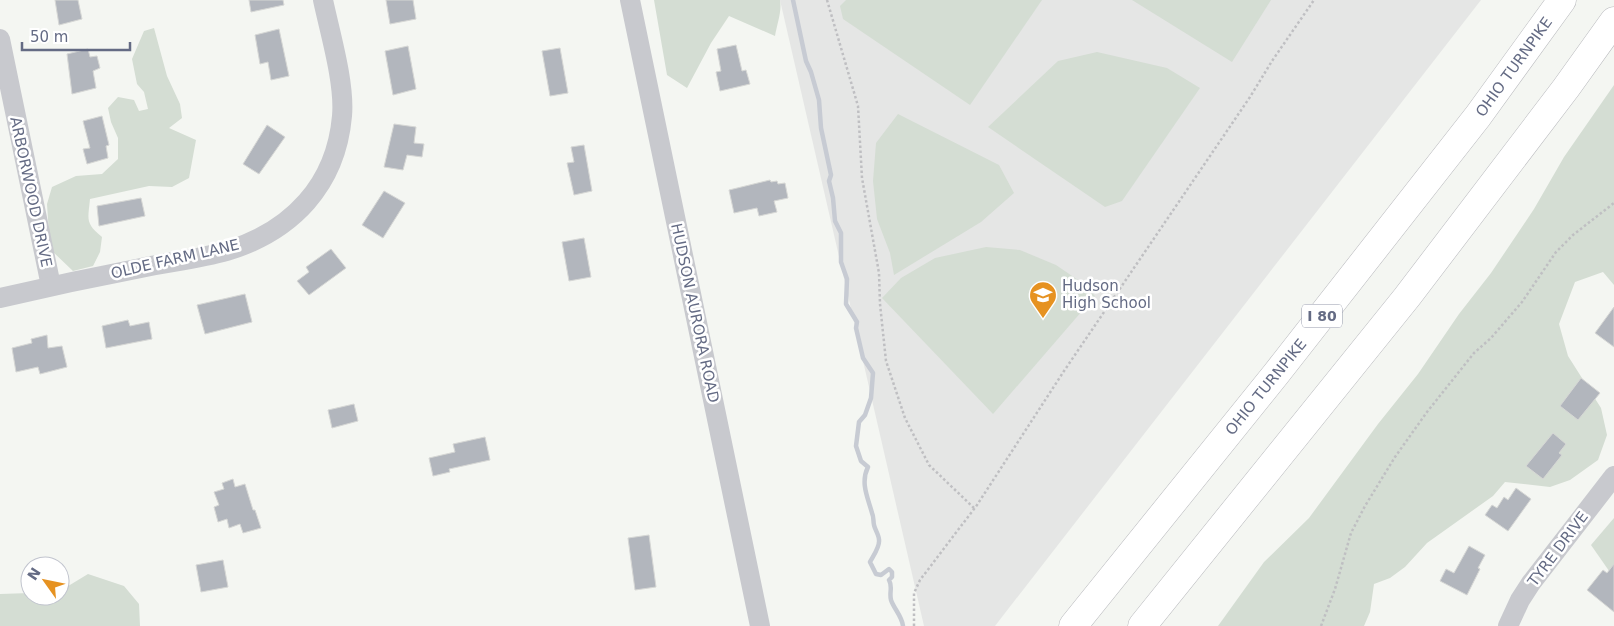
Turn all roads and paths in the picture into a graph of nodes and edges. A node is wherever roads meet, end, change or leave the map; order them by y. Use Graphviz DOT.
graph roads {
  1 [pos="323,0"];
  2 [pos="630,0"];
  3 [pos="827,0"];
  4 [pos="1314,0"];
  5 [pos="1562,0"];
  6 [pos="1614,21"];
  7 [pos="0,39"];
  8 [pos="1614,203"];
  9 [pos="51,286"];
  10 [pos="0,298"];
  11 [pos="1614,476"];
  12 [pos="974,508"];
  13 [pos="760,626"];
  14 [pos="914,626"];
  15 [pos="1073,626"];
  16 [pos="1142,626"];
  17 [pos="1321,626"];
  18 [pos="1508,626"];
  1 -- 9 [label="street, OLDE FARM LANE"];
  2 -- 13 [label="street, HUDSON AURORA ROAD"];
  3 -- 12 [label="path"];
  4 -- 12 [label="path"];
  5 -- 15 [label="highway, OHIO TURNPIKE / I 80"];
  6 -- 16 [label="highway"];
  7 -- 9 [label="street, ARBORWOOD DRIVE"];
  8 -- 17 [label="path"];
  9 -- 10 [label="street, OLDE FARM LANE"];
  11 -- 18 [label="street, TYRE DRIVE"];
  12 -- 14 [label="path"];
}
